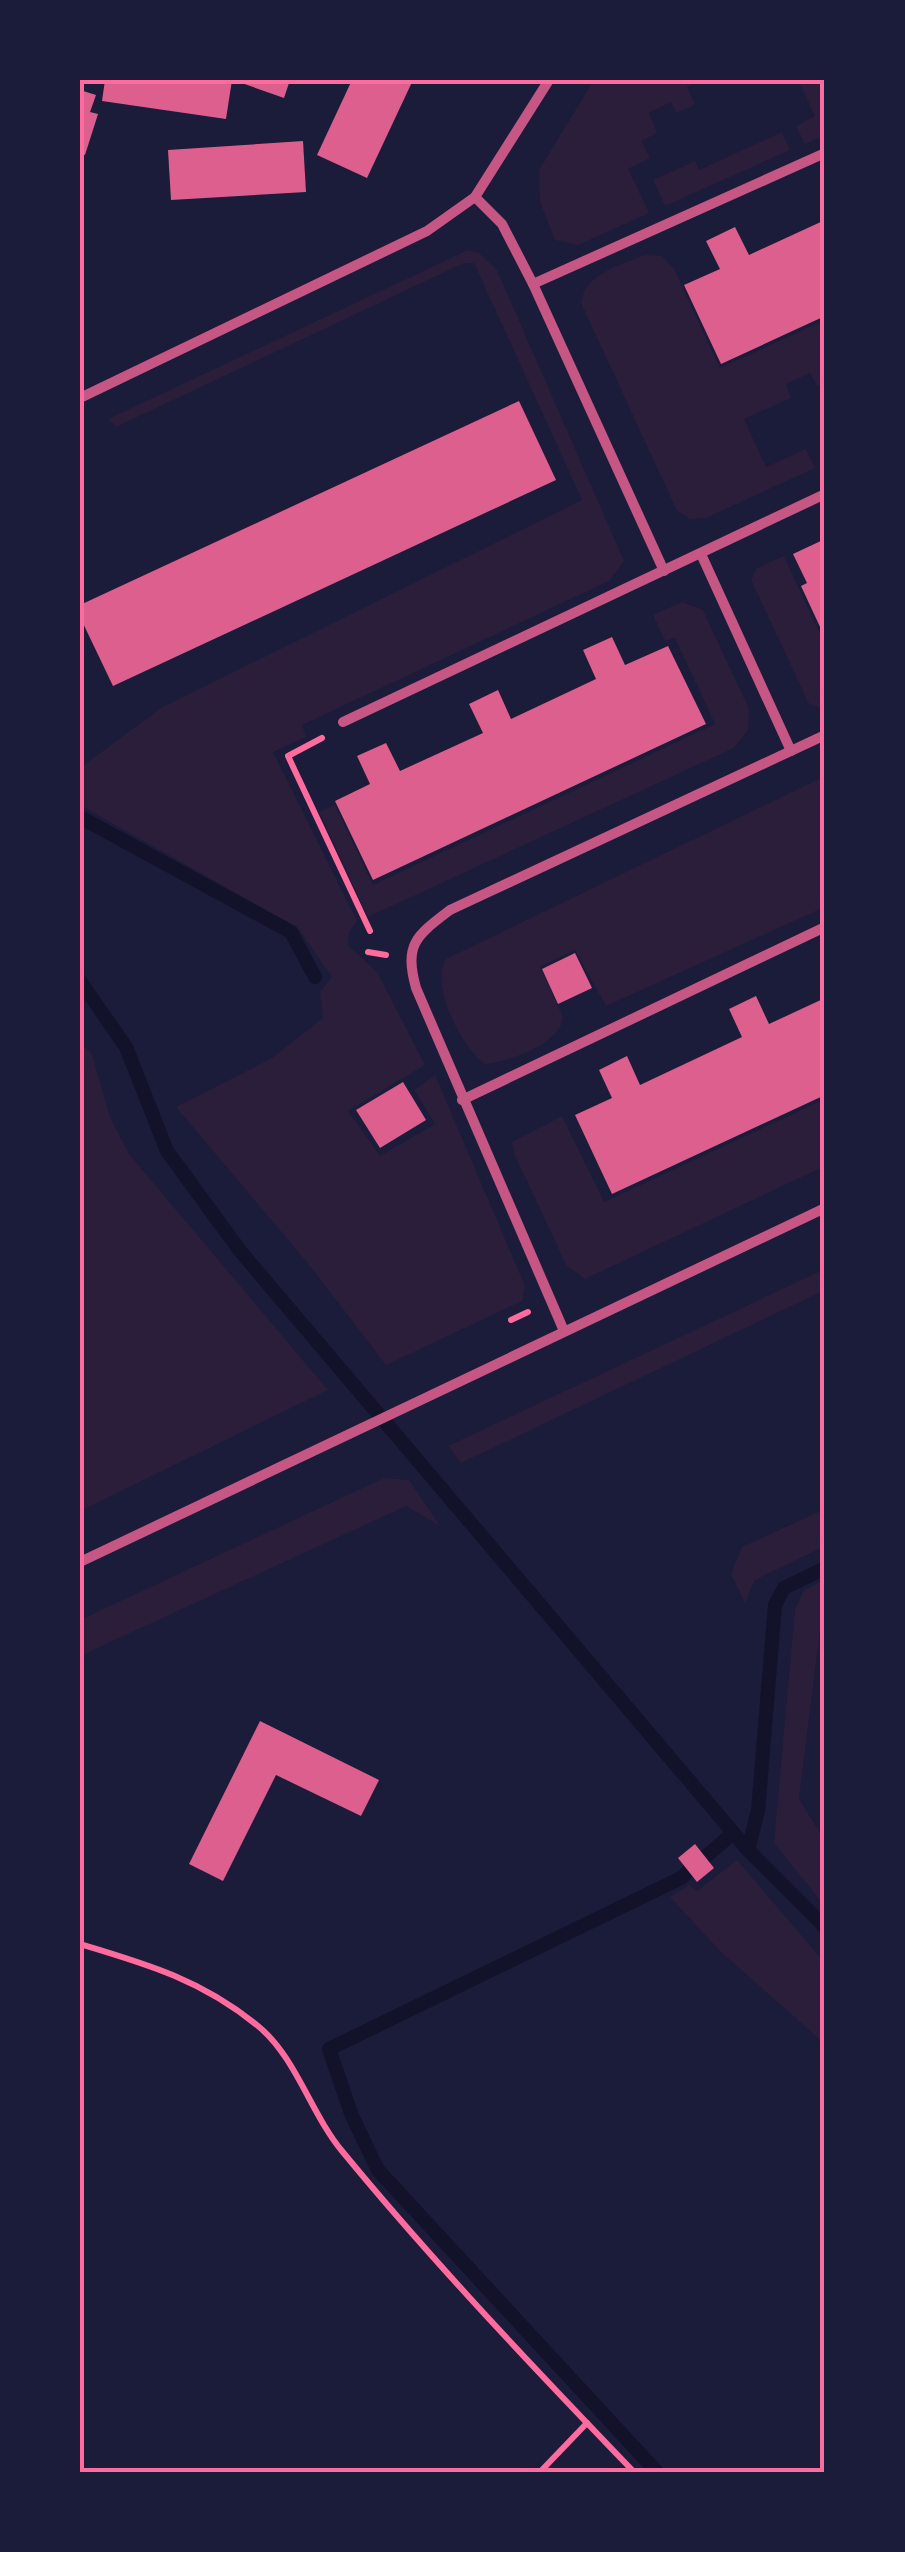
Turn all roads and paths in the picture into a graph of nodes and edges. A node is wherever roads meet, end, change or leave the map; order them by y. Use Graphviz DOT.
graph roads {
  1 [pos="549,80"];
  2 [pos="825,153"];
  3 [pos="475,197"];
  4 [pos="532,284"];
  5 [pos="80,398"];
  6 [pos="825,494"];
  7 [pos="701,554"];
  8 [pos="664,571"];
  9 [pos="343,722"];
  10 [pos="825,735"];
  11 [pos="792,750"];
  12 [pos="825,927"];
  13 [pos="370,930"];
  14 [pos="462,1100"];
  15 [pos="825,1208"];
  16 [pos="564,1331"];
  17 [pos="80,1562"];
  18 [pos="80,1944"];
  19 [pos="587,2423"];
  20 [pos="540,2472"];
  21 [pos="634,2472"];
  1 -- 3 [label="street"];
  2 -- 4 [label="street"];
  3 -- 4 [label="street"];
  3 -- 5 [label="street"];
  4 -- 8 [label="street"];
  6 -- 7 [label="street"];
  7 -- 8 [label="street"];
  7 -- 11 [label="street"];
  8 -- 9 [label="street"];
  9 -- 13 [label="path"];
  10 -- 11 [label="street"];
  11 -- 14 [label="street"];
  12 -- 14 [label="street"];
  14 -- 16 [label="street"];
  15 -- 16 [label="street"];
  16 -- 17 [label="street"];
  18 -- 19 [label="path"];
  19 -- 20 [label="path"];
  19 -- 21 [label="path"];
}
